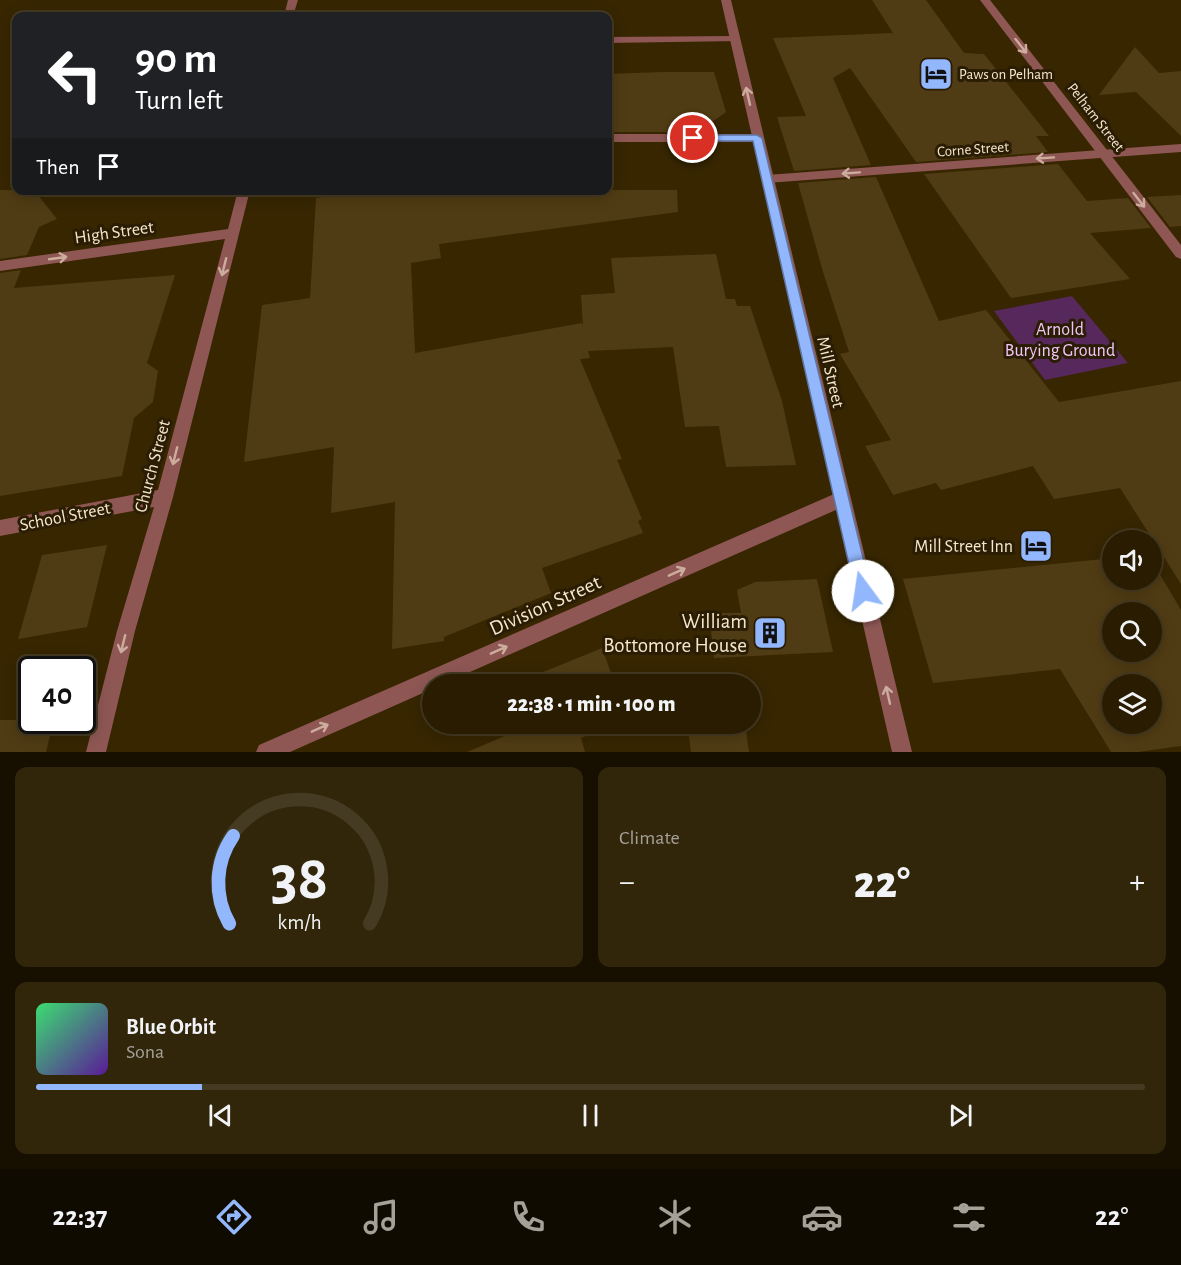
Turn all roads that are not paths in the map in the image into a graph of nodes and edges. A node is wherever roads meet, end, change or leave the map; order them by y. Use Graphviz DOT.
graph roads {
  1 [pos="726,0"];
  2 [pos="985,0"];
  3 [pos="735,39"];
  4 [pos="612,40"];
  5 [pos="612,138"];
  6 [pos="757,138"];
  7 [pos="1181,148"];
  8 [pos="1103,154"];
  9 [pos="767,180"];
  10 [pos="243,195"];
  11 [pos="233,233"];
  12 [pos="1181,254"];
  13 [pos="0,267"];
  14 [pos="165,497"];
  15 [pos="841,499"];
  16 [pos="0,528"];
  17 [pos="96,752"];
  18 [pos="266,752"];
  19 [pos="902,752"];
  1 -- 3 [label="street, Mill Street"];
  2 -- 8 [label="street, Pelham Street, one-way"];
  3 -- 4 [label="street"];
  6 -- 3 [label="street, Mill Street, one-way"];
  5 -- 6 [label="street"];
  6 -- 9 [label="street, Mill Street"];
  7 -- 8 [label="street, Corne Street"];
  8 -- 9 [label="street, Corne Street, one-way"];
  8 -- 12 [label="street, Pelham Street, one-way"];
  9 -- 15 [label="street, Mill Street"];
  10 -- 11 [label="street, Church Street"];
  13 -- 11 [label="street, High Street, one-way"];
  11 -- 14 [label="street, Church Street, one-way"];
  14 -- 16 [label="street, School Street"];
  14 -- 17 [label="street, Church Street, one-way"];
  18 -- 15 [label="street, Division Street, one-way"];
  19 -- 15 [label="street, Mill Street, one-way"];
}
